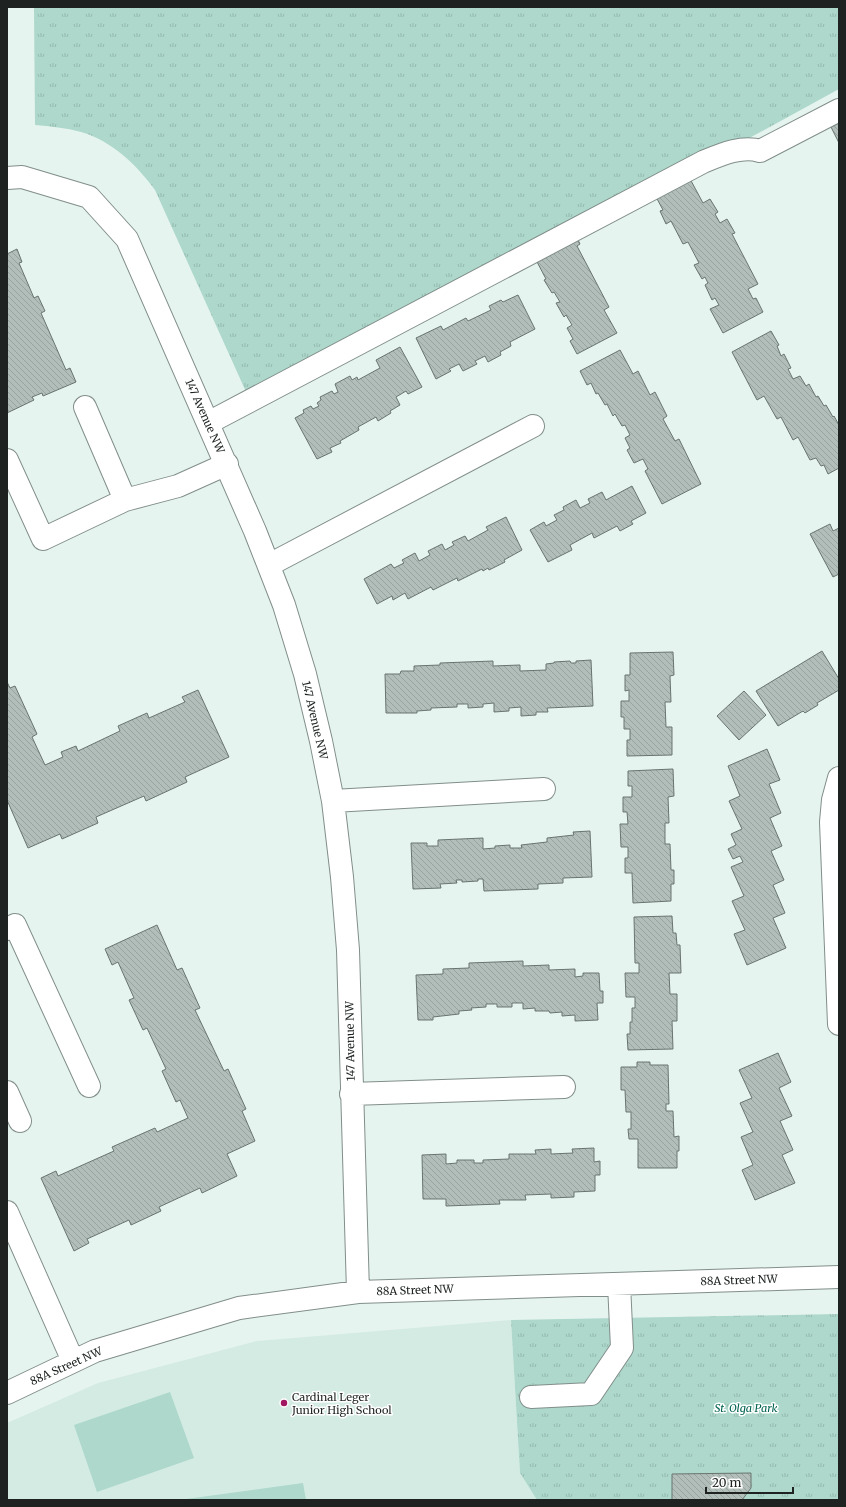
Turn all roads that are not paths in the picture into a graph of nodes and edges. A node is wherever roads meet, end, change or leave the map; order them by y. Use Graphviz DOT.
graph roads {
  1 [pos="839,110"];
  2 [pos="7,178"];
  3 [pos="85,407"];
  4 [pos="208,423"];
  5 [pos="533,426"];
  6 [pos="7,460"];
  7 [pos="226,464"];
  8 [pos="126,500"];
  9 [pos="269,565"];
  10 [pos="838,780"];
  11 [pos="544,789"];
  12 [pos="333,801"];
  13 [pos="7,929"];
  14 [pos="839,1013"];
  15 [pos="839,1024"];
  16 [pos="89,1086"];
  17 [pos="564,1087"];
  18 [pos="7,1092"];
  19 [pos="352,1094"];
  20 [pos="20,1121"];
  21 [pos="7,1212"];
  22 [pos="839,1277"];
  23 [pos="619,1284"];
  24 [pos="358,1292"];
  25 [pos="73,1361"];
  26 [pos="7,1392"];
  27 [pos="531,1397"];
  1 -- 4 [label="street"];
  2 -- 4 [label="street, 147 Avenue NW"];
  3 -- 8 [label="street"];
  4 -- 7 [label="street, 147 Avenue NW"];
  5 -- 9 [label="street"];
  6 -- 8 [label="street"];
  7 -- 8 [label="street"];
  7 -- 9 [label="street, 147 Avenue NW"];
  9 -- 12 [label="street, 147 Avenue NW"];
  10 -- 14 [label="street"];
  11 -- 12 [label="street"];
  12 -- 19 [label="street, 147 Avenue NW"];
  13 -- 16 [label="street"];
  14 -- 15 [label="street"];
  17 -- 19 [label="street"];
  18 -- 20 [label="street"];
  19 -- 24 [label="street, 147 Avenue NW"];
  21 -- 25 [label="street"];
  22 -- 23 [label="street, 88A Street NW"];
  23 -- 24 [label="street, 88A Street NW"];
  23 -- 27 [label="street"];
  24 -- 25 [label="street, 88A Street NW"];
  25 -- 26 [label="street, 88A Street NW"];
}
